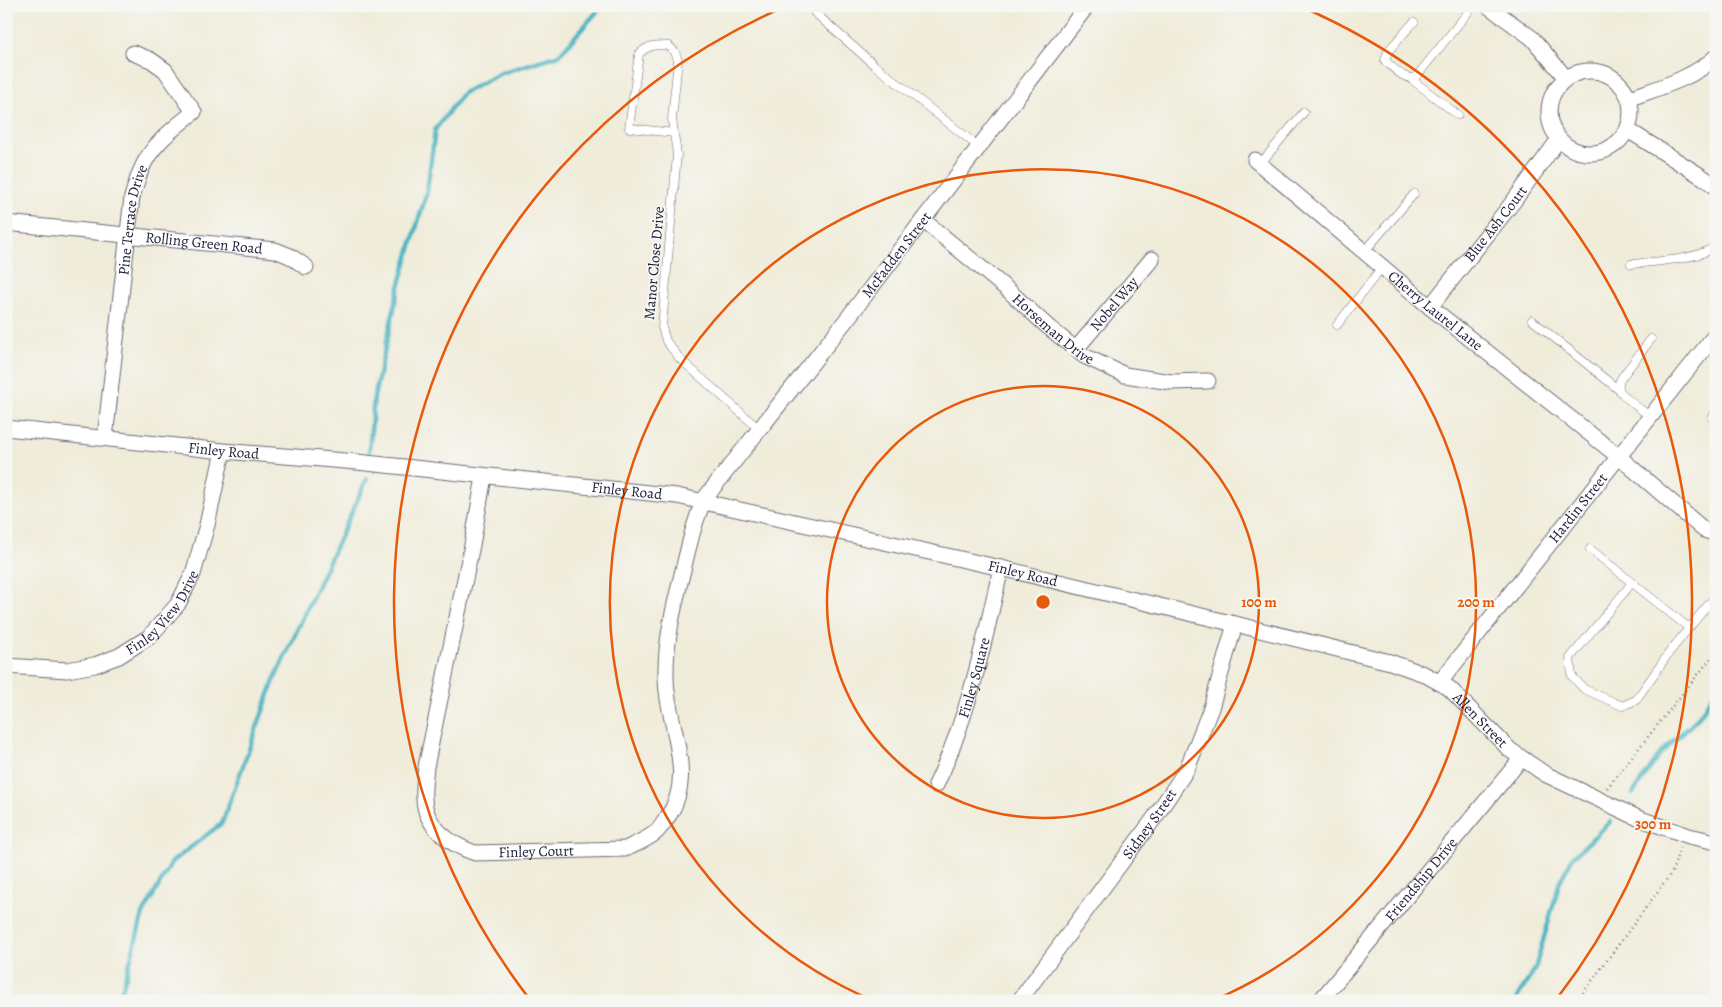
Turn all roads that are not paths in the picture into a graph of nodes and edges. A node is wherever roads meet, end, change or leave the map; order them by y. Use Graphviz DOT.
graph roads {
  1 [pos="1087,6"];
  2 [pos="1473,6"];
  3 [pos="1488,6"];
  4 [pos="814,12"];
  5 [pos="1414,22"];
  6 [pos="133,53"];
  7 [pos="1714,61"];
  8 [pos="1566,78"];
  9 [pos="1411,79"];
  10 [pos="1630,98"];
  11 [pos="1304,112"];
  12 [pos="1458,115"];
  13 [pos="1628,130"];
  14 [pos="674,133"];
  15 [pos="1559,139"];
  16 [pos="979,147"];
  17 [pos="1257,162"];
  18 [pos="1716,187"];
  19 [pos="1414,194"];
  20 [pos="923,220"];
  21 [pos="6,223"];
  22 [pos="128,234"];
  23 [pos="1716,246"];
  24 [pos="1365,251"];
  25 [pos="1152,259"];
  26 [pos="1631,264"];
  27 [pos="1383,266"];
  28 [pos="306,267"];
  29 [pos="1430,307"];
  30 [pos="1532,320"];
  31 [pos="1337,325"];
  32 [pos="1716,334"];
  33 [pos="1652,339"];
  34 [pos="1076,349"];
  35 [pos="1208,380"];
  36 [pos="1619,390"];
  37 [pos="1716,412"];
  38 [pos="1650,416"];
  39 [pos="1716,421"];
  40 [pos="6,428"];
  41 [pos="759,429"];
  42 [pos="105,438"];
  43 [pos="223,451"];
  44 [pos="1618,456"];
  45 [pos="484,477"];
  46 [pos="703,502"];
  47 [pos="1716,534"];
  48 [pos="1590,549"];
  49 [pos="1001,568"];
  50 [pos="1631,584"];
  51 [pos="1716,595"];
  52 [pos="1235,624"];
  53 [pos="1689,628"];
  54 [pos="6,666"];
  55 [pos="1440,682"];
  56 [pos="1521,759"];
  57 [pos="936,785"];
  58 [pos="1716,842"];
  59 [pos="1019,1001"];
  60 [pos="1320,1001"];
  1 -- 16 [label="street, McFadden Street"];
  2 -- 9 [label="lane"];
  3 -- 8 [label="street"];
  4 -- 16 [label="lane"];
  5 -- 9 [label="lane"];
  6 -- 22 [label="street, Pine Terrace Drive"];
  7 -- 10 [label="street"];
  8 -- 10 [label="street"];
  8 -- 15 [label="street"];
  9 -- 12 [label="lane"];
  10 -- 13 [label="street"];
  11 -- 17 [label="lane"];
  13 -- 15 [label="street"];
  13 -- 18 [label="street"];
  14 -- 14 [label="lane, Manor Close Drive"];
  14 -- 41 [label="lane, Manor Close Drive"];
  15 -- 29 [label="street, Blue Ash Court"];
  16 -- 20 [label="street, McFadden Street"];
  17 -- 24 [label="street, Cherry Laurel Lane"];
  19 -- 24 [label="lane"];
  20 -- 34 [label="street, Horseman Drive"];
  20 -- 41 [label="street, McFadden Street"];
  21 -- 22 [label="street, Rolling Green Road"];
  22 -- 28 [label="street, Rolling Green Road"];
  22 -- 42 [label="street, Pine Terrace Drive"];
  23 -- 26 [label="lane"];
  24 -- 27 [label="street, Cherry Laurel Lane"];
  25 -- 34 [label="street, Nobel Way"];
  27 -- 29 [label="street, Cherry Laurel Lane"];
  27 -- 31 [label="lane"];
  29 -- 44 [label="street, Cherry Laurel Lane"];
  30 -- 36 [label="lane"];
  32 -- 38 [label="street, Hardin Street"];
  33 -- 36 [label="lane"];
  34 -- 35 [label="street, Horseman Drive"];
  36 -- 38 [label="lane"];
  37 -- 39 [label="lane"];
  38 -- 44 [label="street, Hardin Street"];
  40 -- 42 [label="street, Finley Road"];
  41 -- 46 [label="street, McFadden Street"];
  42 -- 43 [label="street, Finley Road"];
  43 -- 45 [label="street, Finley Road"];
  43 -- 54 [label="street, Finley View Drive"];
  44 -- 47 [label="street, Cherry Laurel Lane"];
  44 -- 55 [label="street, Hardin Street"];
  45 -- 46 [label="street, Finley Road"];
  45 -- 46 [label="street, Finley Court"];
  46 -- 49 [label="street, Finley Road"];
  48 -- 50 [label="lane"];
  49 -- 52 [label="street, Finley Road"];
  49 -- 57 [label="street, Finley Square"];
  50 -- 53 [label="lane"];
  50 -- 53 [label="lane"];
  51 -- 53 [label="lane"];
  52 -- 55 [label="street, Allen Street"];
  52 -- 59 [label="street, Sidney Street"];
  55 -- 56 [label="street, Allen Street"];
  56 -- 58 [label="street, Allen Street"];
  56 -- 60 [label="street, Friendship Drive"];
}
